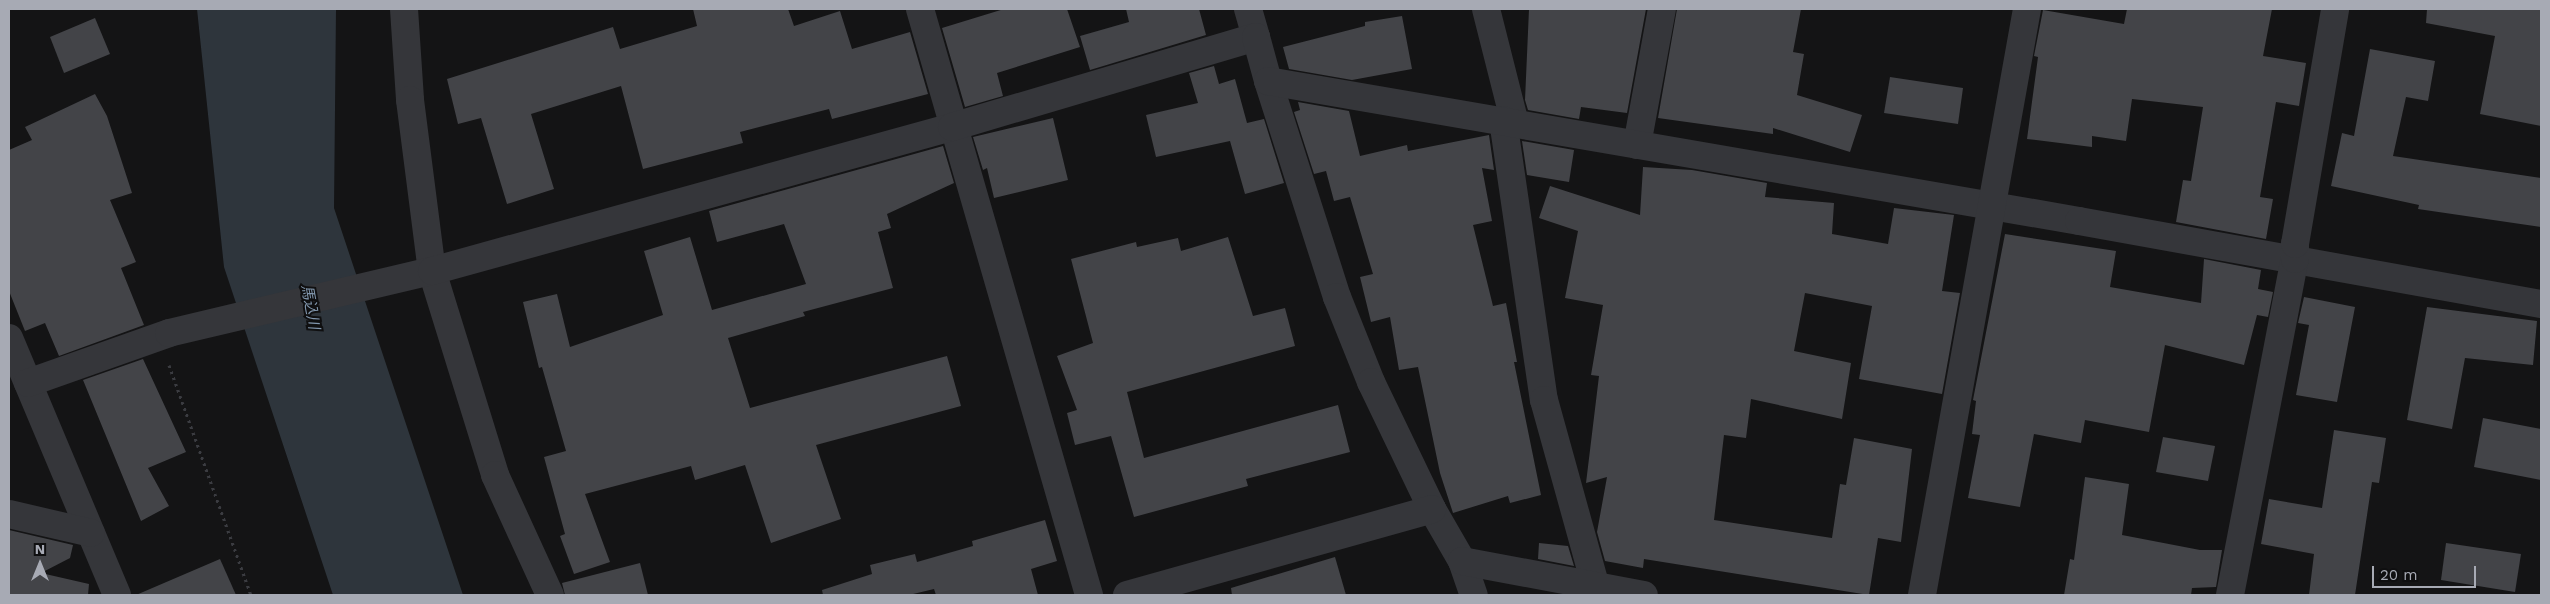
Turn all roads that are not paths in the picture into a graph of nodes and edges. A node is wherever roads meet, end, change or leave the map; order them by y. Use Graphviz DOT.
graph roads {
  1 [pos="404,9"];
  2 [pos="920,9"];
  3 [pos="1248,9"];
  4 [pos="1486,9"];
  5 [pos="1662,9"];
  6 [pos="2027,9"];
  7 [pos="2335,9"];
  8 [pos="1256,38"];
  9 [pos="1268,81"];
  10 [pos="1509,122"];
  11 [pos="952,127"];
  12 [pos="1637,145"];
  13 [pos="1994,207"];
  14 [pos="2295,259"];
  15 [pos="427,272"];
  16 [pos="2541,304"];
  17 [pos="9,338"];
  18 [pos="28,383"];
  19 [pos="1432,509"];
  20 [pos="9,514"];
  21 [pos="91,534"];
  22 [pos="1462,561"];
  23 [pos="1597,591"];
  24 [pos="117,595"];
  25 [pos="550,595"];
  26 [pos="1089,595"];
  27 [pos="1127,595"];
  28 [pos="1474,595"];
  29 [pos="1644,595"];
  30 [pos="1922,595"];
  31 [pos="2230,595"];
  1 -- 15 [label="street"];
  2 -- 11 [label="street"];
  3 -- 8 [label="street"];
  4 -- 10 [label="street"];
  5 -- 12 [label="street"];
  6 -- 13 [label="street"];
  7 -- 14 [label="street"];
  8 -- 9 [label="street"];
  8 -- 11 [label="street"];
  9 -- 10 [label="street"];
  9 -- 19 [label="street"];
  10 -- 12 [label="street"];
  10 -- 23 [label="street"];
  11 -- 15 [label="street"];
  11 -- 26 [label="street"];
  12 -- 13 [label="street"];
  13 -- 14 [label="street"];
  13 -- 30 [label="street"];
  14 -- 16 [label="street"];
  14 -- 31 [label="street"];
  15 -- 18 [label="street"];
  15 -- 25 [label="street"];
  17 -- 18 [label="street"];
  18 -- 21 [label="street"];
  19 -- 22 [label="street"];
  19 -- 27 [label="street"];
  20 -- 21 [label="street"];
  21 -- 24 [label="street"];
  22 -- 23 [label="street"];
  22 -- 28 [label="street"];
  23 -- 29 [label="street"];
}
